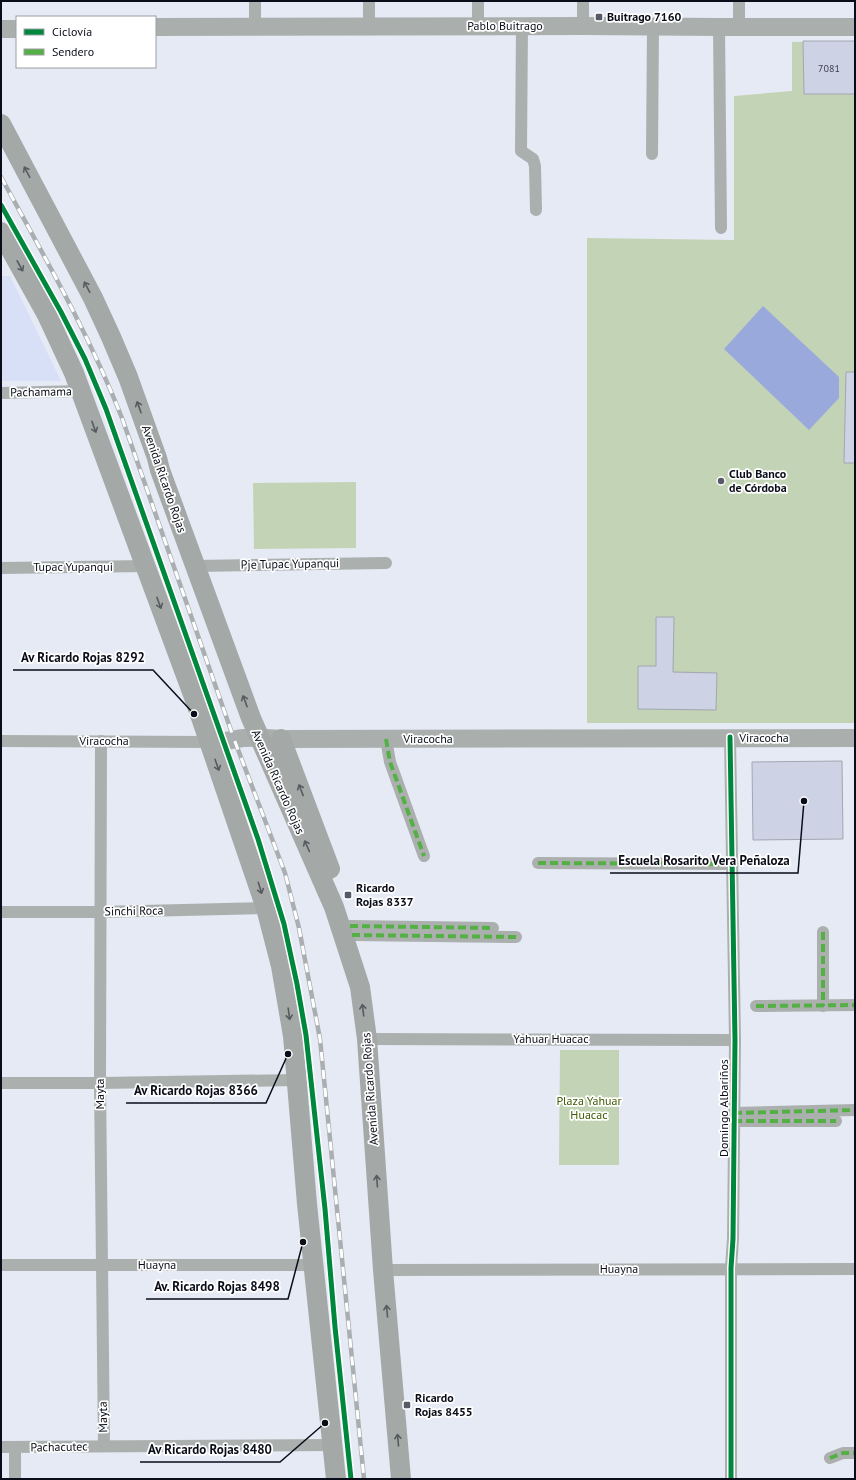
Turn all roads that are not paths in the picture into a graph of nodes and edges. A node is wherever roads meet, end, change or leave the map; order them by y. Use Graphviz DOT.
graph roads {
  1 [pos="255,1"];
  2 [pos="369,1"];
  3 [pos="478,1"];
  4 [pos="583,1"];
  5 [pos="739,1"];
  6 [pos="369,26"];
  7 [pos="478,26"];
  8 [pos="522,26"];
  9 [pos="583,26"];
  10 [pos="653,26"];
  11 [pos="255,27"];
  12 [pos="719,27"];
  13 [pos="739,27"];
  14 [pos="855,27"];
  15 [pos="16,28"];
  16 [pos="156,28"];
  17 [pos="1,29"];
  18 [pos="1,124"];
  19 [pos="652,154"];
  20 [pos="536,210"];
  21 [pos="721,228"];
  22 [pos="1,232"];
  23 [pos="81,391"];
  24 [pos="1,392"];
  25 [pos="386,563"];
  26 [pos="146,566"];
  27 [pos="195,566"];
  28 [pos="1,568"];
  29 [pos="258,738"];
  30 [pos="730,738"];
  31 [pos="855,738"];
  32 [pos="281,739"];
  33 [pos="386,739"];
  34 [pos="1,741"];
  35 [pos="101,741"];
  36 [pos="210,742"];
  37 [pos="424,856"];
  38 [pos="538,863"];
  39 [pos="733,864"];
  40 [pos="266,908"];
  41 [pos="1,912"];
  42 [pos="100,912"];
  43 [pos="493,928"];
  44 [pos="351,931"];
  45 [pos="823,932"];
  46 [pos="516,937"];
  47 [pos="360,987"];
  48 [pos="855,1005"];
  49 [pos="756,1006"];
  50 [pos="823,1006"];
  51 [pos="366,1039"];
  52 [pos="735,1040"];
  53 [pos="296,1080"];
  54 [pos="1,1083"];
  55 [pos="100,1083"];
  56 [pos="855,1110"];
  57 [pos="734,1117"];
  58 [pos="836,1121"];
  59 [pos="1,1264"];
  60 [pos="101,1265"];
  61 [pos="314,1265"];
  62 [pos="731,1268"];
  63 [pos="855,1269"];
  64 [pos="383,1270"];
  65 [pos="333,1445"];
  66 [pos="104,1446"];
  67 [pos="1,1447"];
  68 [pos="15,1447"];
  69 [pos="855,1453"];
  70 [pos="830,1458"];
  71 [pos="15,1479"];
  72 [pos="336,1479"];
  73 [pos="401,1479"];
  74 [pos="731,1479"];
  1 -- 11 [label="street"];
  2 -- 6 [label="street"];
  3 -- 7 [label="street"];
  4 -- 9 [label="street"];
  5 -- 13 [label="street"];
  6 -- 7 [label="main road, Pablo Buitrago"];
  6 -- 11 [label="main road, Pablo Buitrago"];
  7 -- 8 [label="main road, Pablo Buitrago"];
  8 -- 9 [label="main road, Pablo Buitrago"];
  8 -- 20 [label="street"];
  9 -- 10 [label="main road, Pablo Buitrago"];
  10 -- 12 [label="main road, Pablo Buitrago"];
  10 -- 19 [label="street"];
  11 -- 16 [label="main road, Pablo Buitrago"];
  12 -- 13 [label="main road, Pablo Buitrago"];
  12 -- 21 [label="street"];
  13 -- 14 [label="main road, Pablo Buitrago"];
  15 -- 17 [label="main road"];
  27 -- 18 [label="main road, Avenida Ricardo Rojas, one-way"];
  22 -- 23 [label="main road, one-way"];
  23 -- 24 [label="street, Pachamama"];
  23 -- 26 [label="main road, one-way"];
  25 -- 27 [label="street, Pje Tupac Yupanqui"];
  26 -- 28 [label="street, Tupac Yupanqui"];
  26 -- 36 [label="main road, one-way"];
  29 -- 27 [label="main road, Avenida Ricardo Rojas, one-way"];
  29 -- 32 [label="main road, Viracocha"];
  29 -- 36 [label="main road, Viracocha"];
  47 -- 29 [label="main road, Avenida Ricardo Rojas, one-way"];
  30 -- 31 [label="main road, Viracocha"];
  30 -- 33 [label="main road, Viracocha"];
  30 -- 39 [label="street, Domingo Albariños"];
  32 -- 33 [label="main road, Viracocha"];
  44 -- 32 [label="main road, one-way"];
  33 -- 37 [label="street"];
  34 -- 35 [label="street, Viracocha"];
  35 -- 36 [label="street, Viracocha"];
  35 -- 42 [label="street, Mayta"];
  36 -- 40 [label="main road, one-way"];
  38 -- 39 [label="street"];
  39 -- 52 [label="street, Domingo Albariños"];
  40 -- 42 [label="street, Sinchi Roca"];
  40 -- 53 [label="main road, one-way"];
  41 -- 42 [label="street, Sinchi Roca"];
  42 -- 55 [label="street, Mayta"];
  43 -- 44 [label="street"];
  44 -- 46 [label="street"];
  44 -- 47 [label="main road"];
  45 -- 50 [label="street"];
  51 -- 47 [label="main road, Avenida Ricardo Rojas, one-way"];
  48 -- 50 [label="street"];
  49 -- 50 [label="street"];
  51 -- 52 [label="street, Yahuar Huacac"];
  64 -- 51 [label="main road, Avenida Ricardo Rojas, one-way"];
  52 -- 57 [label="street, Domingo Albariños"];
  53 -- 55 [label="street"];
  53 -- 61 [label="main road"];
  54 -- 55 [label="street"];
  55 -- 60 [label="street, Mayta"];
  56 -- 57 [label="street"];
  57 -- 58 [label="street"];
  57 -- 62 [label="street, Domingo Albariños"];
  59 -- 60 [label="street, Huayna"];
  60 -- 61 [label="street, Huayna"];
  60 -- 66 [label="street, Mayta"];
  61 -- 65 [label="main road"];
  62 -- 63 [label="street, Huayna"];
  62 -- 64 [label="street, Huayna"];
  62 -- 74 [label="street, Domingo Albariños"];
  73 -- 64 [label="main road, Avenida Ricardo Rojas, one-way"];
  65 -- 66 [label="street, Pachacutec"];
  65 -- 72 [label="main road"];
  66 -- 68 [label="street, Pachacutec"];
  67 -- 68 [label="street, Pachacutec"];
  68 -- 71 [label="street"];
  69 -- 70 [label="street"];
}
